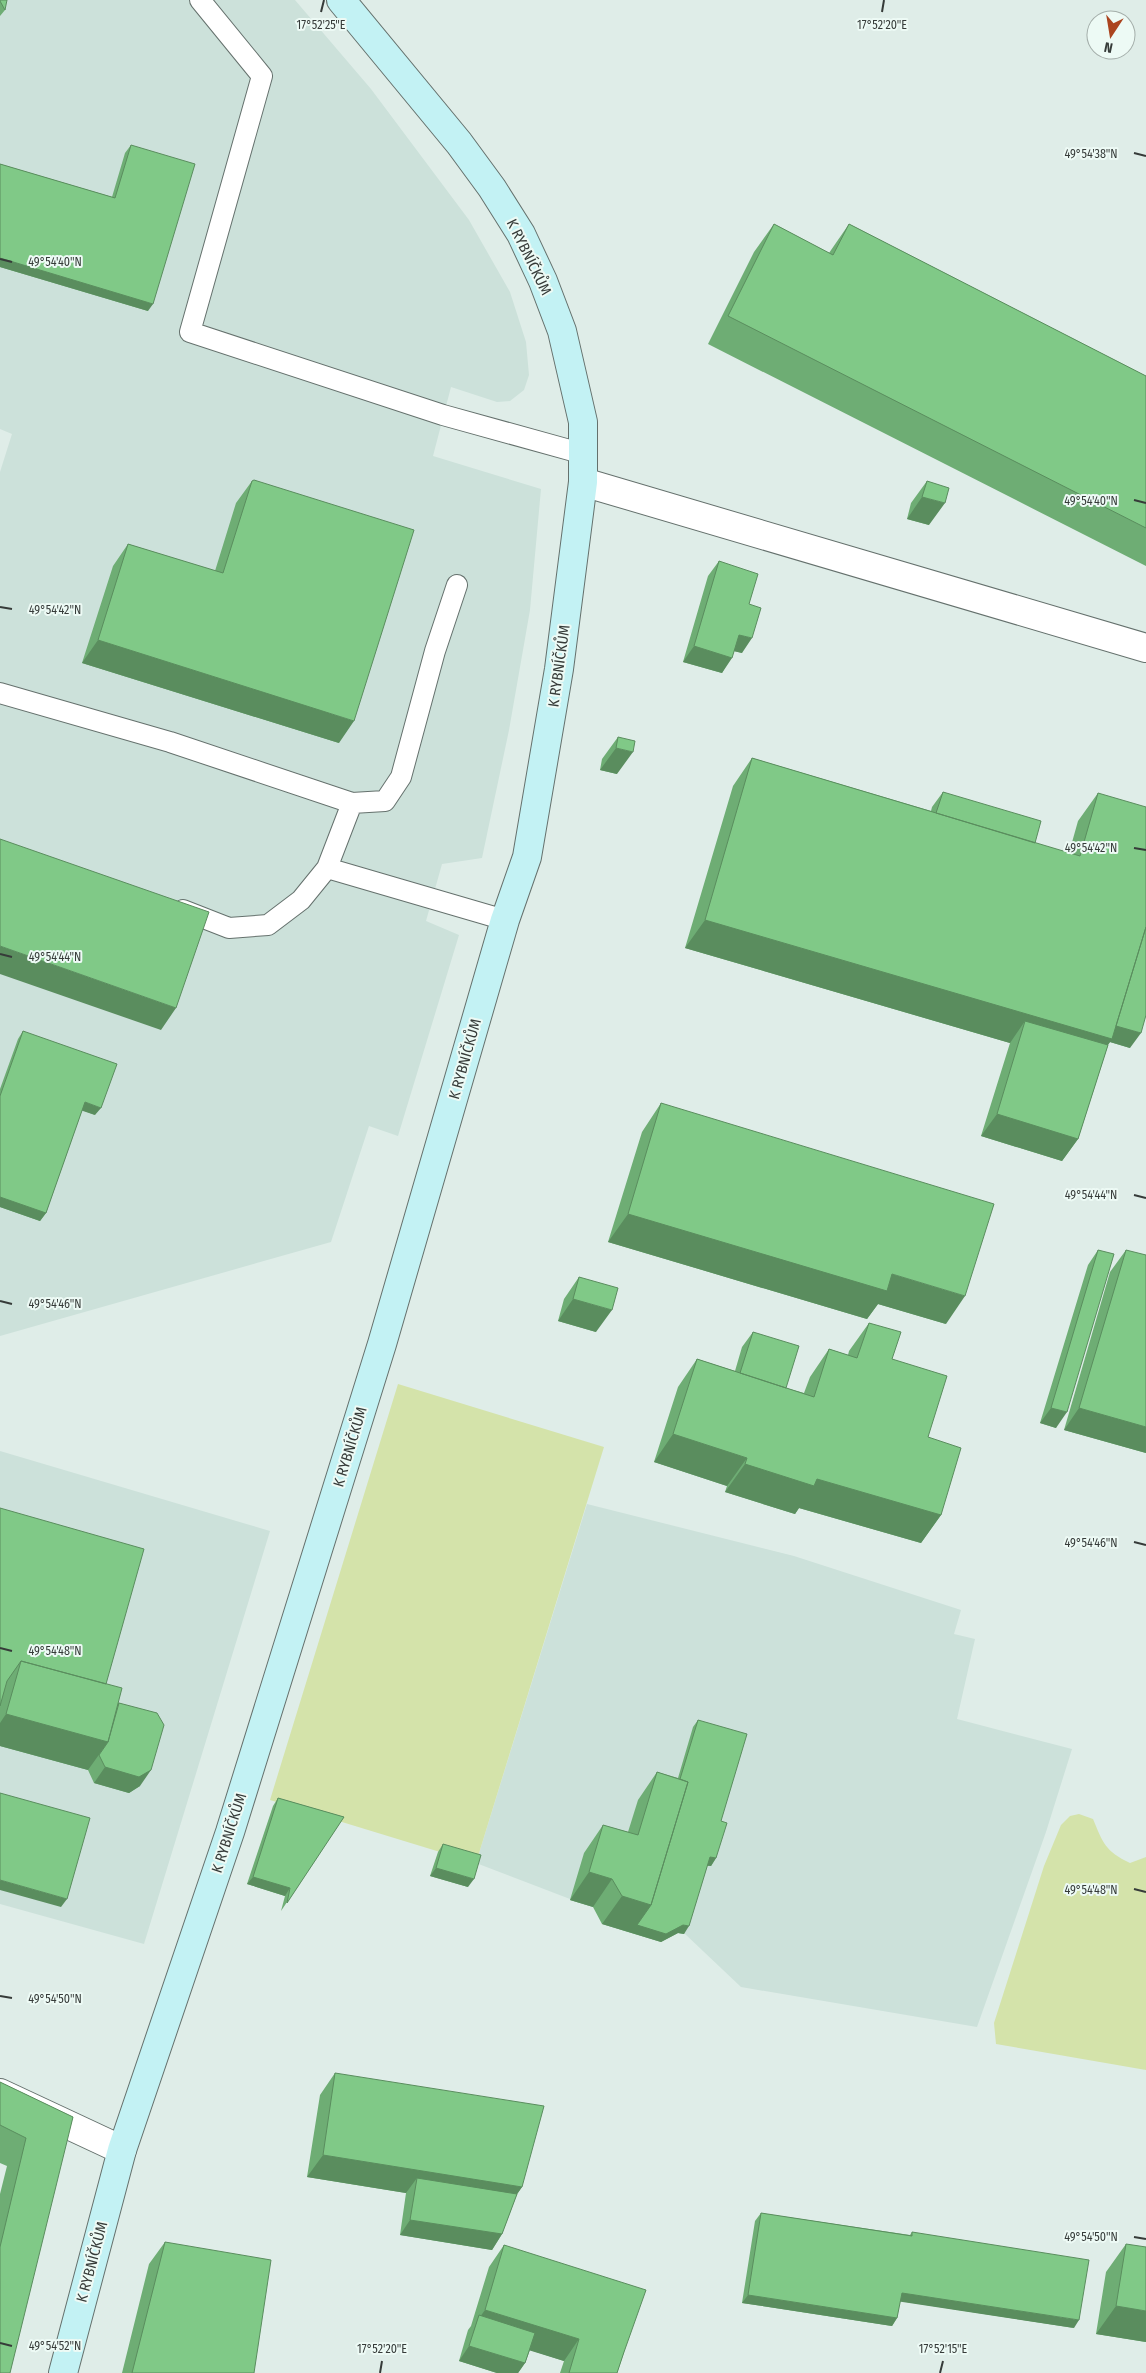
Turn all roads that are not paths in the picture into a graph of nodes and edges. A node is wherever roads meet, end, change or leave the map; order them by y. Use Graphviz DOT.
graph roads {
  1 [pos="200,0"];
  2 [pos="341,0"];
  3 [pos="584,454"];
  4 [pos="583,482"];
  5 [pos="457,585"];
  6 [pos="1146,648"];
  7 [pos="0,694"];
  8 [pos="352,803"];
  9 [pos="327,868"];
  10 [pos="165,904"];
  11 [pos="505,920"];
  12 [pos="0,2093"];
  13 [pos="122,2150"];
  14 [pos="64,2373"];
  1 -- 3 [label="lane"];
  2 -- 3 [label="street, K RYBNÍČKŮM"];
  3 -- 4 [label="street, K RYBNÍČKŮM"];
  4 -- 6 [label="street"];
  4 -- 11 [label="street, K RYBNÍČKŮM"];
  5 -- 8 [label="lane"];
  7 -- 8 [label="lane"];
  8 -- 9 [label="lane"];
  9 -- 10 [label="lane"];
  9 -- 11 [label="lane"];
  11 -- 13 [label="street, K RYBNÍČKŮM"];
  12 -- 13 [label="street"];
  13 -- 14 [label="street, K RYBNÍČKŮM"];
}
